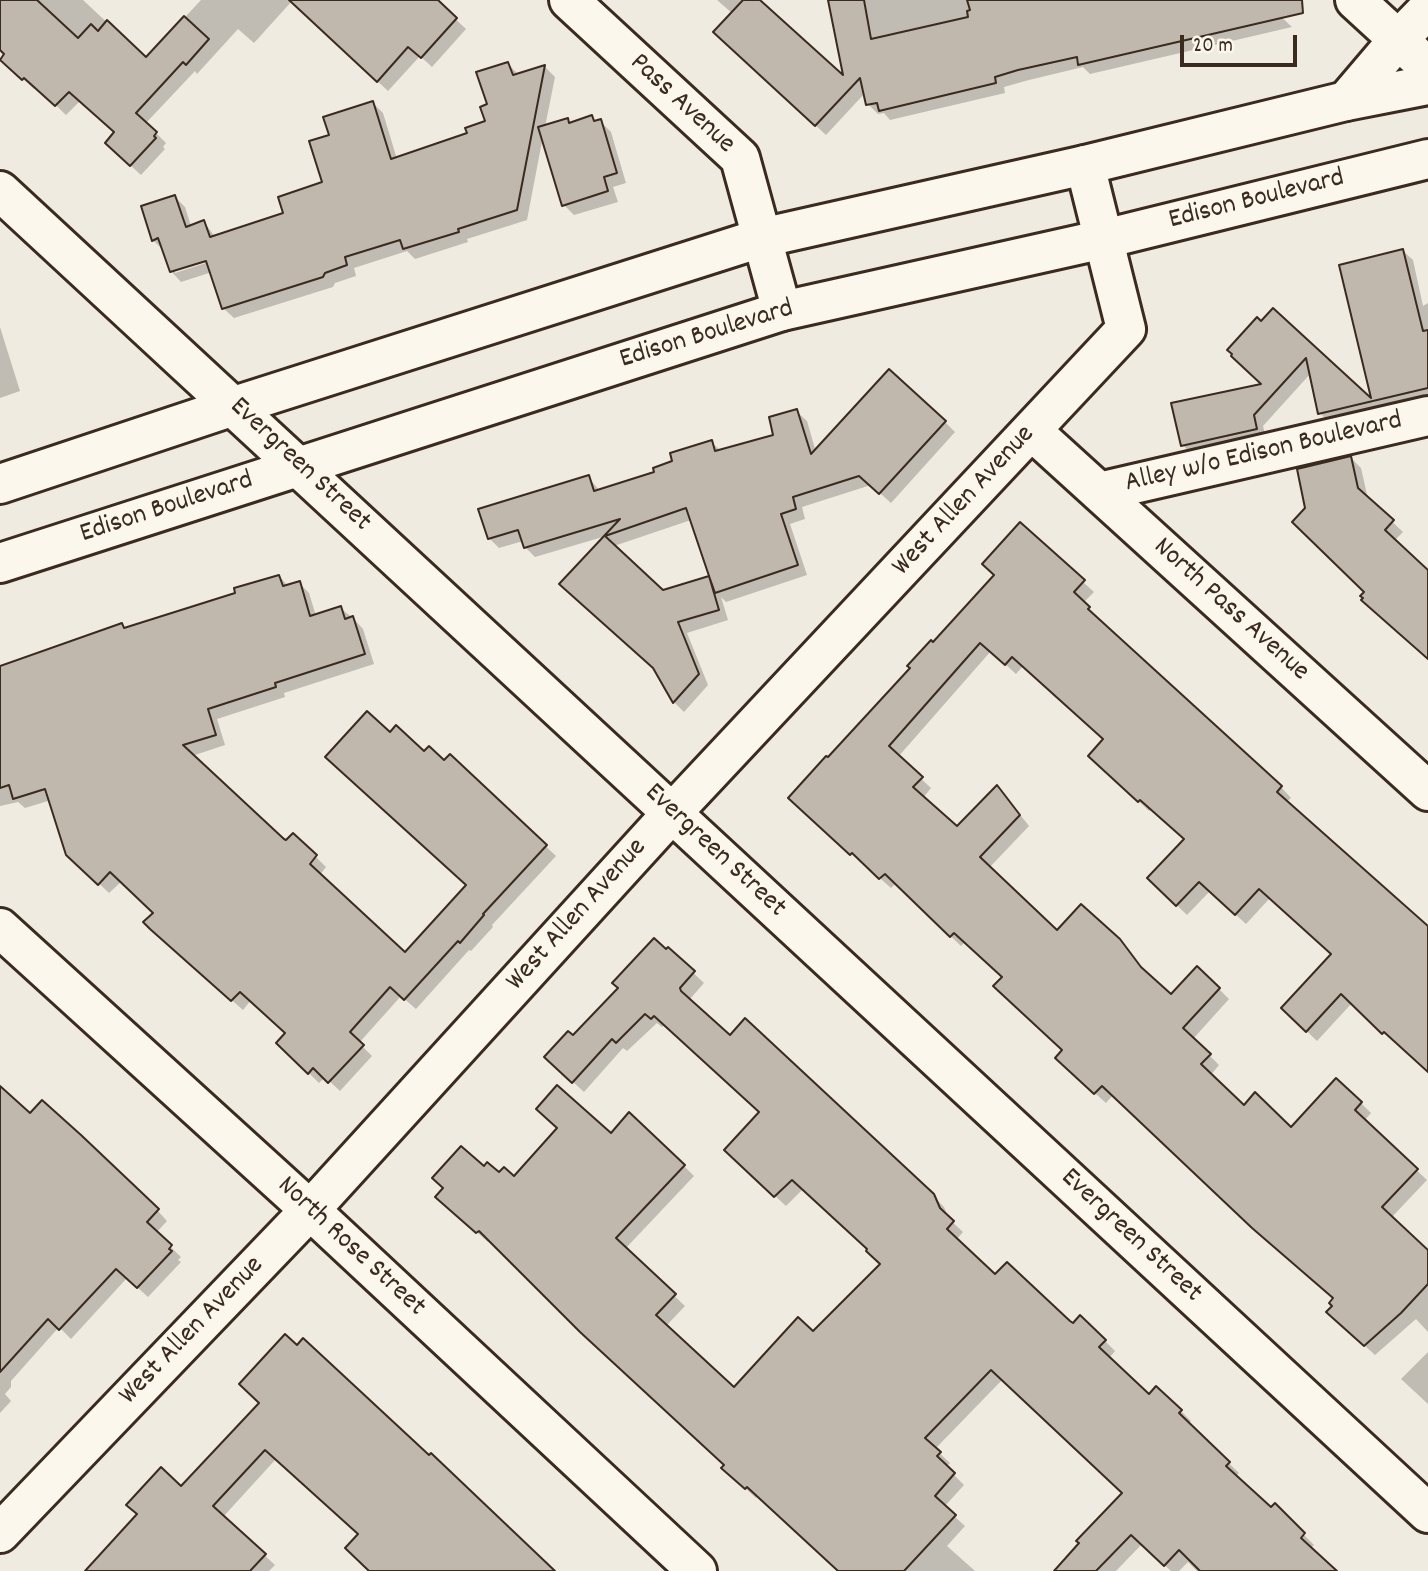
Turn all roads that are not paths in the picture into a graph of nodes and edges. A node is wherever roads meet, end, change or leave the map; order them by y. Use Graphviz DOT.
graph roads {
  1 [pos="569,0"];
  2 [pos="1355,0"];
  3 [pos="1428,9"];
  4 [pos="1397,41"];
  5 [pos="1428,67"];
  6 [pos="1428,85"];
  7 [pos="1346,102"];
  8 [pos="1428,159"];
  9 [pos="1085,165"];
  10 [pos="0,191"];
  11 [pos="761,238"];
  12 [pos="1104,239"];
  13 [pos="782,311"];
  14 [pos="234,406"];
  15 [pos="1428,416"];
  16 [pos="1032,431"];
  17 [pos="299,467"];
  18 [pos="0,485"];
  19 [pos="1099,492"];
  20 [pos="0,563"];
  21 [pos="1428,791"];
  22 [pos="672,813"];
  23 [pos="0,928"];
  24 [pos="310,1210"];
  25 [pos="1428,1513"];
  26 [pos="0,1533"];
  27 [pos="697,1571"];
  1 -- 11 [label="street, Pass Avenue"];
  2 -- 4 [label="street"];
  3 -- 4 [label="street"];
  4 -- 5 [label="street"];
  4 -- 7 [label="street"];
  6 -- 7 [label="street"];
  7 -- 9 [label="street"];
  8 -- 12 [label="street, Edison Boulevard"];
  9 -- 11 [label="street"];
  9 -- 12 [label="street, West Allen Avenue"];
  10 -- 14 [label="street, Evergreen Street"];
  11 -- 13 [label="street, Pass Avenue"];
  11 -- 14 [label="street"];
  12 -- 13 [label="street, Edison Boulevard"];
  12 -- 16 [label="street, West Allen Avenue"];
  13 -- 17 [label="street, Edison Boulevard"];
  14 -- 17 [label="street, Evergreen Street"];
  14 -- 18 [label="street"];
  15 -- 19 [label="street, Alley w/o Edison Boulevard"];
  16 -- 19 [label="street, North Pass Avenue"];
  16 -- 22 [label="street, West Allen Avenue"];
  17 -- 20 [label="street, Edison Boulevard"];
  17 -- 22 [label="street, Evergreen Street"];
  19 -- 21 [label="street, North Pass Avenue"];
  22 -- 24 [label="street, West Allen Avenue"];
  22 -- 25 [label="street, Evergreen Street"];
  23 -- 24 [label="street, North Rose Street"];
  24 -- 26 [label="street, West Allen Avenue"];
  24 -- 27 [label="street, North Rose Street"];
}
